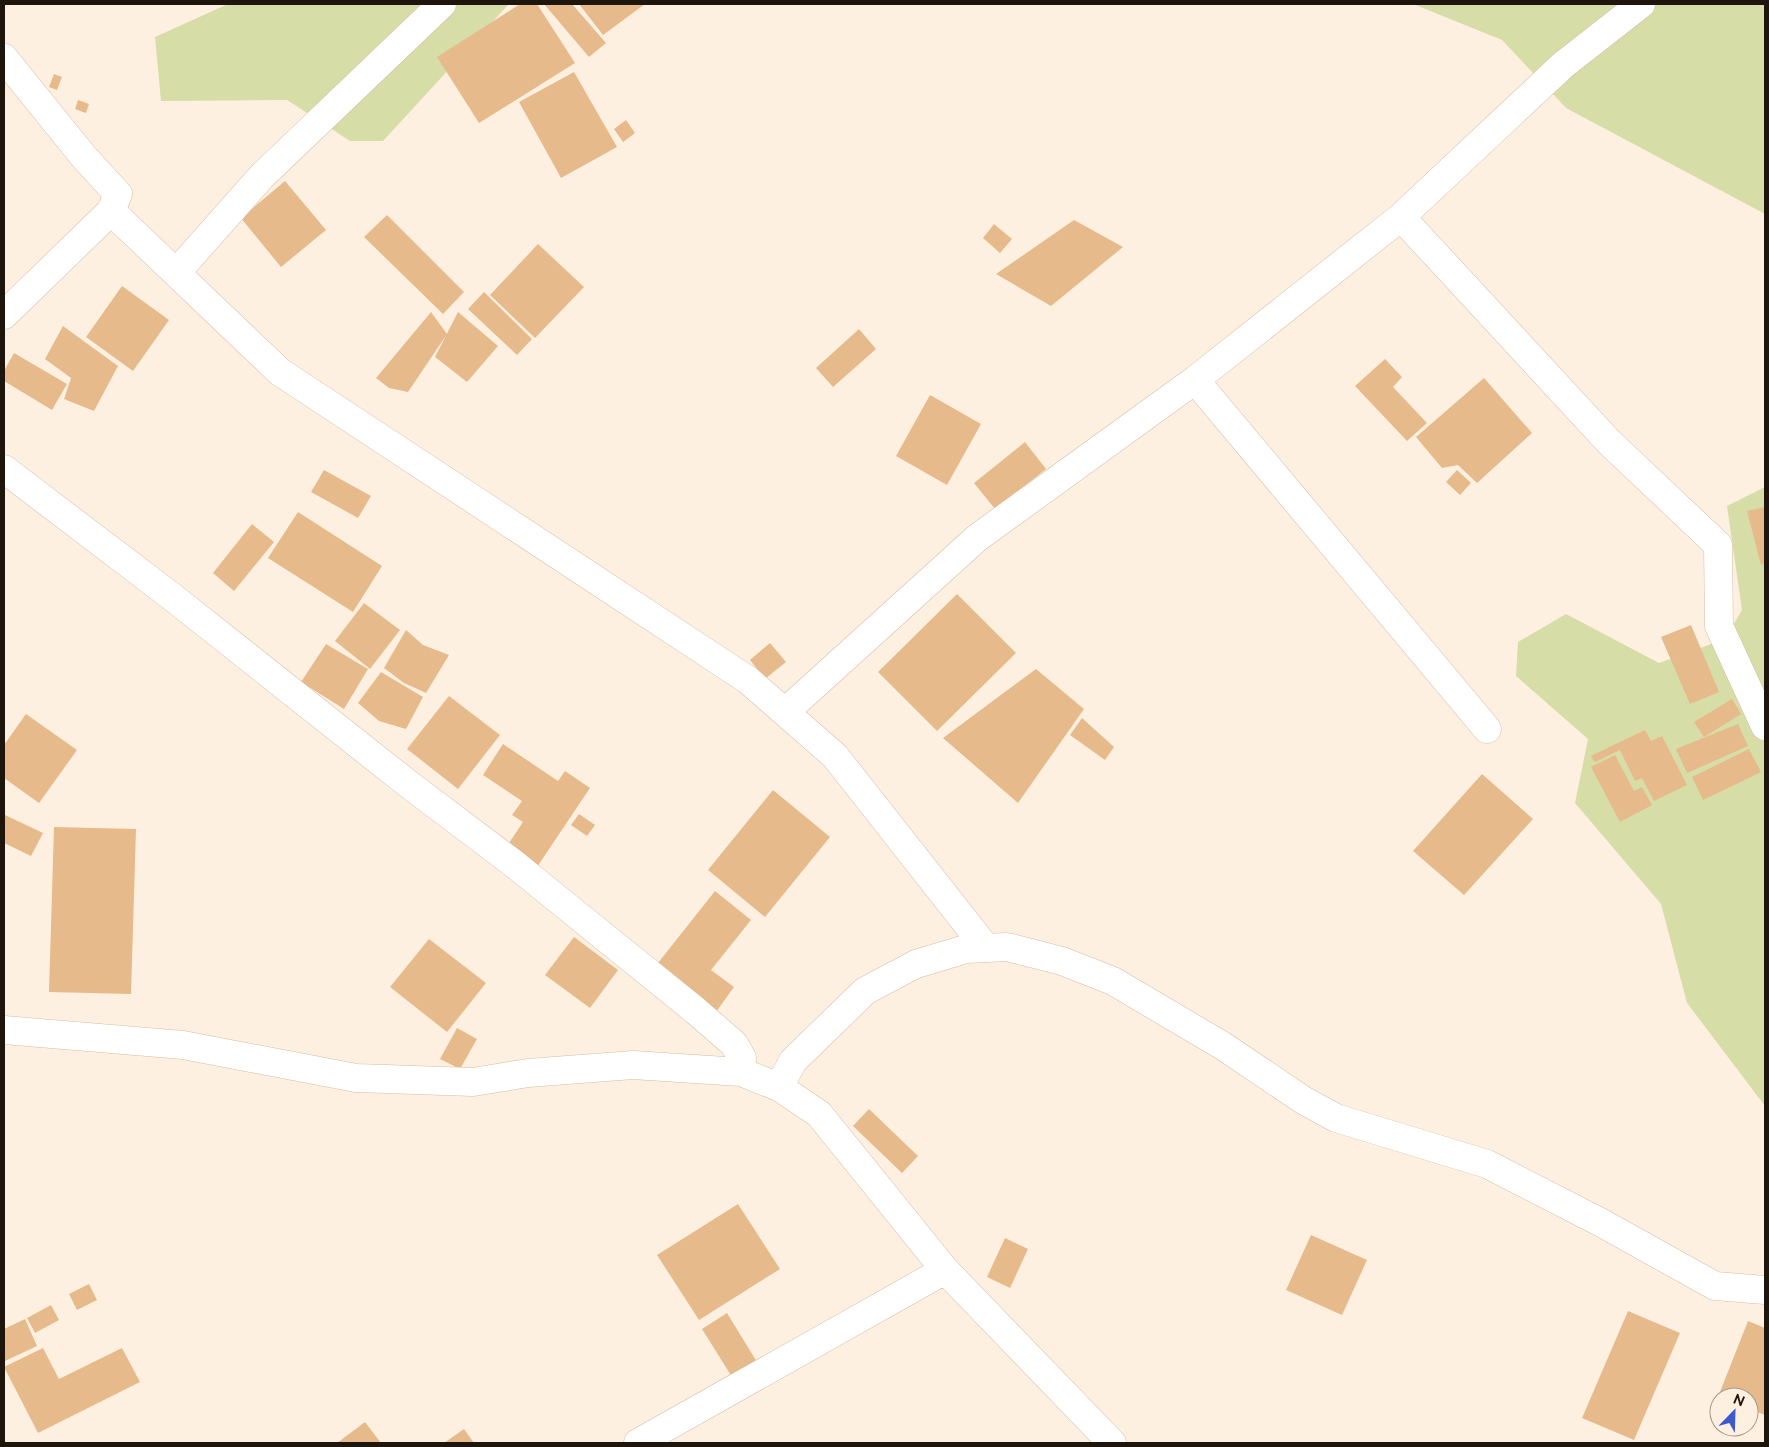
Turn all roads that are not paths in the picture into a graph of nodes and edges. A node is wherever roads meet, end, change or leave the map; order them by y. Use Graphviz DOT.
graph roads {
  1 [pos="442,4"];
  2 [pos="1641,4"];
  3 [pos="4,58"];
  4 [pos="111,212"];
  5 [pos="1401,217"];
  6 [pos="176,273"];
  7 [pos="4,315"];
  8 [pos="1195,380"];
  9 [pos="4,469"];
  10 [pos="785,712"];
  11 [pos="1765,726"];
  12 [pos="1487,730"];
  13 [pos="986,948"];
  14 [pos="4,1030"];
  15 [pos="741,1072"];
  16 [pos="779,1087"];
  17 [pos="946,1270"];
  18 [pos="1765,1290"];
  19 [pos="638,1443"];
  20 [pos="1112,1443"];
  1 -- 6 [label="street"];
  2 -- 5 [label="street"];
  3 -- 4 [label="street"];
  4 -- 6 [label="street"];
  4 -- 7 [label="street"];
  5 -- 8 [label="street"];
  5 -- 11 [label="street"];
  6 -- 10 [label="street"];
  8 -- 10 [label="street"];
  8 -- 12 [label="street"];
  9 -- 15 [label="street"];
  10 -- 13 [label="street"];
  13 -- 16 [label="street"];
  13 -- 18 [label="street"];
  14 -- 15 [label="street"];
  15 -- 16 [label="street"];
  16 -- 17 [label="street"];
  17 -- 19 [label="street"];
  17 -- 20 [label="street"];
}
